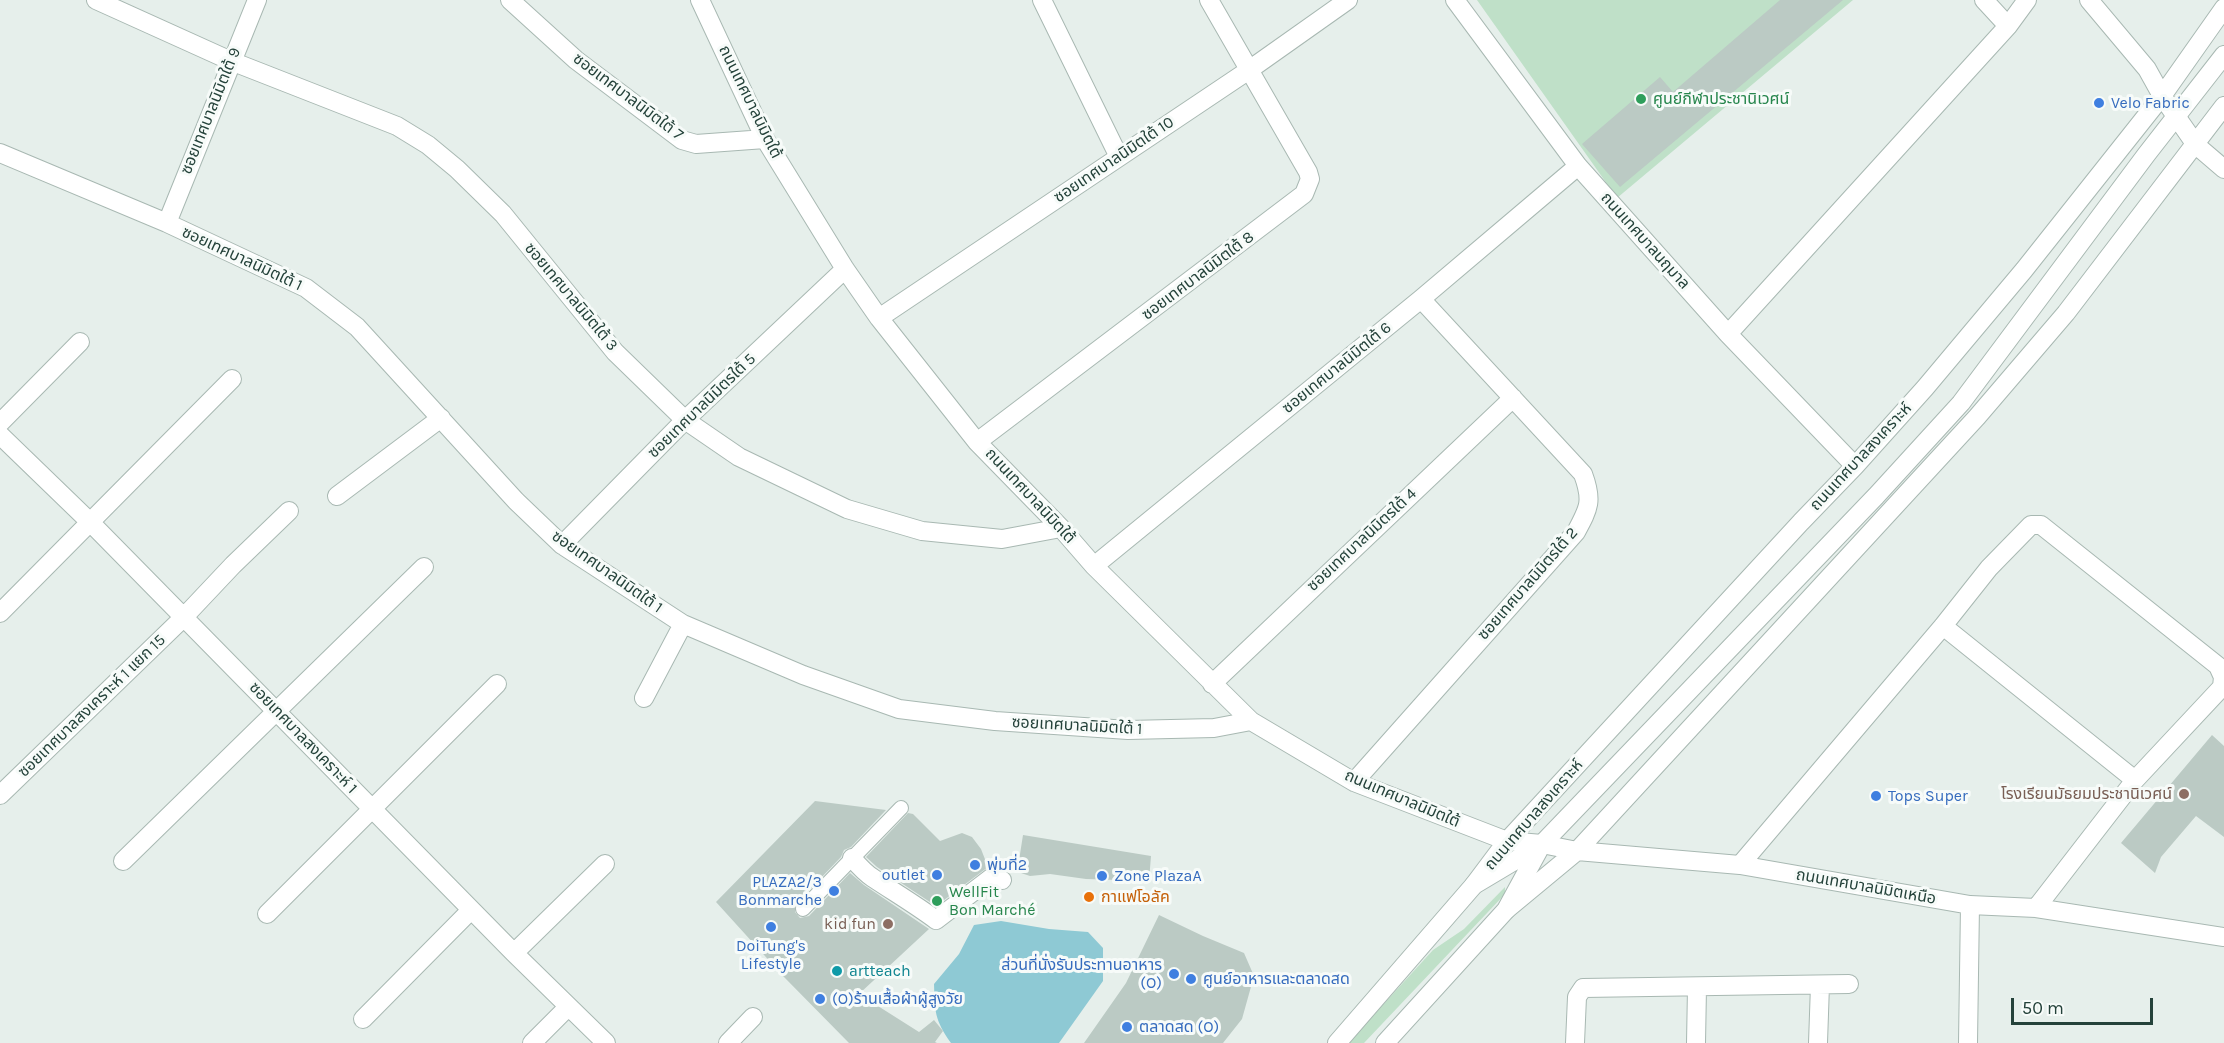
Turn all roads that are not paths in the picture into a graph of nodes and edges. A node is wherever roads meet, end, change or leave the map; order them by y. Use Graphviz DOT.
graph roads {
  1 [pos="96,0"];
  2 [pos="257,0"];
  3 [pos="510,0"];
  4 [pos="700,0"];
  5 [pos="1042,0"];
  6 [pos="1209,0"];
  7 [pos="1348,0"];
  8 [pos="1455,0"];
  9 [pos="1984,0"];
  10 [pos="2027,0"];
  11 [pos="2090,0"];
  12 [pos="2224,8"];
  13 [pos="2008,26"];
  14 [pos="2224,55"];
  15 [pos="231,61"];
  16 [pos="1249,70"];
  17 [pos="2162,96"];
  18 [pos="2224,106"];
  19 [pos="2176,117"];
  20 [pos="765,139"];
  21 [pos="2196,145"];
  22 [pos="0,153"];
  23 [pos="1119,157"];
  24 [pos="1578,166"];
  25 [pos="2224,169"];
  26 [pos="167,223"];
  27 [pos="845,269"];
  28 [pos="1421,299"];
  29 [pos="879,318"];
  30 [pos="1728,334"];
  31 [pos="80,342"];
  32 [pos="232,379"];
  33 [pos="1513,398"];
  34 [pos="441,418"];
  35 [pos="685,420"];
  36 [pos="0,423"];
  37 [pos="0,435"];
  38 [pos="977,442"];
  39 [pos="1855,466"];
  40 [pos="337,496"];
  41 [pos="289,511"];
  42 [pos="91,523"];
  43 [pos="1061,528"];
  44 [pos="562,545"];
  45 [pos="1094,566"];
  46 [pos="424,567"];
  47 [pos="0,613"];
  48 [pos="183,618"];
  49 [pos="683,624"];
  50 [pos="1943,626"];
  51 [pos="497,684"];
  52 [pos="1212,684"];
  53 [pos="644,698"];
  54 [pos="277,710"];
  55 [pos="1251,721"];
  56 [pos="2135,780"];
  57 [pos="1354,782"];
  58 [pos="0,795"];
  59 [pos="901,808"];
  60 [pos="373,810"];
  61 [pos="1507,842"];
  62 [pos="1542,844"];
  63 [pos="1577,851"];
  64 [pos="852,858"];
  65 [pos="123,861"];
  66 [pos="605,864"];
  67 [pos="1740,865"];
  68 [pos="1002,880"];
  69 [pos="1474,885"];
  70 [pos="1970,905"];
  71 [pos="2036,908"];
  72 [pos="803,909"];
  73 [pos="471,910"];
  74 [pos="1506,910"];
  75 [pos="267,914"];
  76 [pos="2224,937"];
  77 [pos="514,953"];
  78 [pos="1849,984"];
  79 [pos="1820,985"];
  80 [pos="1697,987"];
  81 [pos="568,1007"];
  82 [pos="753,1017"];
  83 [pos="363,1019"];
  84 [pos="532,1043"];
  85 [pos="606,1043"];
  86 [pos="728,1043"];
  87 [pos="1337,1043"];
  88 [pos="1384,1043"];
  89 [pos="1575,1043"];
  90 [pos="1696,1043"];
  91 [pos="1818,1043"];
  92 [pos="1968,1043"];
  1 -- 15 [label="street, ซอยเทศบาลนิมิตใต้ 3"];
  2 -- 15 [label="street, ซอยเทศบาลนิมิตใต้ 9"];
  3 -- 20 [label="street, ซอยเทศบาลนิมิตใต้ 7"];
  4 -- 20 [label="street, ถนนเทศบาลนิมิตใต้"];
  5 -- 23 [label="street"];
  6 -- 16 [label="street, ซอยเทศบาลนิมิตใต้ 8"];
  7 -- 16 [label="street, ซอยเทศบาลนิมิตใต้ 10"];
  8 -- 24 [label="street, ถนนเทศบาลนฤมาล"];
  9 -- 13 [label="street"];
  10 -- 13 [label="street"];
  11 -- 17 [label="street"];
  12 -- 17 [label="street, ถนนเทศบาลสงเคราะห์"];
  13 -- 30 [label="street"];
  14 -- 19 [label="street, ถนนเทศบาลสงเคราะห์"];
  15 -- 26 [label="street, ซอยเทศบาลนิมิตใต้ 9"];
  15 -- 35 [label="street, ซอยเทศบาลนิมิตใต้ 3"];
  16 -- 23 [label="street, ซอยเทศบาลนิมิตใต้ 10"];
  16 -- 38 [label="street, ซอยเทศบาลนิมิตใต้ 8"];
  17 -- 19 [label="street"];
  17 -- 39 [label="street, ถนนเทศบาลสงเคราะห์"];
  18 -- 21 [label="street, ถนนเทศบาลสงเคราะห์"];
  19 -- 21 [label="street"];
  19 -- 62 [label="street, ถนนเทศบาลสงเคราะห์"];
  20 -- 27 [label="street, ถนนเทศบาลนิมิตใต้"];
  21 -- 25 [label="street"];
  21 -- 63 [label="street, ถนนเทศบาลสงเคราะห์"];
  22 -- 26 [label="street, ซอยเทศบาลนิมิตใต้ 1"];
  23 -- 29 [label="street, ซอยเทศบาลนิมิตใต้ 10"];
  24 -- 28 [label="street, ซอยเทศบาลนิมิตใต้ 6"];
  24 -- 30 [label="street, ถนนเทศบาลนฤมาล"];
  26 -- 34 [label="street, ซอยเทศบาลนิมิตใต้ 1"];
  27 -- 29 [label="street, ถนนเทศบาลนิมิตใต้"];
  27 -- 35 [label="street, ซอยเทศบาลนิมิตรใต้ 5"];
  28 -- 33 [label="street, ซอยเทศบาลนิมิตรใต้ 2"];
  28 -- 45 [label="street, ซอยเทศบาลนิมิตใต้ 6"];
  29 -- 38 [label="street, ถนนเทศบาลนิมิตใต้"];
  30 -- 39 [label="street, ถนนเทศบาลนฤมาล"];
  31 -- 36 [label="street"];
  32 -- 42 [label="street"];
  33 -- 52 [label="street, ซอยเทศบาลนิมิตรใต้ 4"];
  33 -- 57 [label="street, ซอยเทศบาลนิมิตรใต้ 2"];
  34 -- 40 [label="street"];
  34 -- 44 [label="street, ซอยเทศบาลนิมิตใต้ 1"];
  35 -- 43 [label="street, ซอยเทศบาลนิมิตใต้ 3"];
  35 -- 44 [label="street, ซอยเทศบาลนิมิตรใต้ 5"];
  37 -- 42 [label="street, ซอยเทศบาลสงเคราะห์ 1"];
  38 -- 43 [label="street, ถนนเทศบาลนิมิตใต้"];
  39 -- 61 [label="street, ถนนเทศบาลสงเคราะห์"];
  41 -- 48 [label="street, ซอยเทศบาลสงเคราะห์ 1 แยก 15"];
  42 -- 47 [label="street"];
  42 -- 48 [label="street, ซอยเทศบาลสงเคราะห์ 1"];
  43 -- 45 [label="street, ถนนเทศบาลนิมิตใต้"];
  44 -- 49 [label="street, ซอยเทศบาลนิมิตใต้ 1"];
  45 -- 52 [label="street, ถนนเทศบาลนิมิตใต้"];
  46 -- 54 [label="street"];
  48 -- 54 [label="street, ซอยเทศบาลสงเคราะห์ 1"];
  48 -- 58 [label="street, ซอยเทศบาลสงเคราะห์ 1 แยก 15"];
  49 -- 53 [label="street"];
  49 -- 55 [label="street, ซอยเทศบาลนิมิตใต้ 1"];
  50 -- 56 [label="street"];
  50 -- 56 [label="street"];
  50 -- 67 [label="street"];
  51 -- 60 [label="street"];
  52 -- 55 [label="street, ถนนเทศบาลนิมิตใต้"];
  54 -- 60 [label="street, ซอยเทศบาลสงเคราะห์ 1"];
  54 -- 65 [label="street"];
  55 -- 57 [label="street, ถนนเทศบาลนิมิตใต้"];
  56 -- 71 [label="street"];
  57 -- 61 [label="street, ถนนเทศบาลนิมิตใต้"];
  59 -- 64 [label="street"];
  60 -- 73 [label="street, ซอยเทศบาลสงเคราะห์ 1"];
  60 -- 75 [label="street"];
  61 -- 62 [label="street, ถนนเทศบาลนิมิตเหนือ"];
  61 -- 69 [label="street, ถนนเทศบาลสงเคราะห์"];
  62 -- 63 [label="street, ถนนเทศบาลนิมิตเหนือ"];
  62 -- 69 [label="street, ถนนเทศบาลสงเคราะห์"];
  62 -- 74 [label="street, ถนนเทศบาลสงเคราะห์"];
  63 -- 67 [label="street, ถนนเทศบาลนิมิตเหนือ"];
  63 -- 74 [label="street, ถนนเทศบาลสงเคราะห์"];
  64 -- 68 [label="street"];
  64 -- 72 [label="street"];
  66 -- 77 [label="street"];
  67 -- 70 [label="street, ถนนเทศบาลนิมิตเหนือ"];
  69 -- 87 [label="street, ถนนเทศบาลสงเคราะห์"];
  70 -- 71 [label="street, ถนนเทศบาลนิมิตเหนือ"];
  70 -- 92 [label="street"];
  71 -- 76 [label="street, ถนนเทศบาลนิมิตเหนือ"];
  73 -- 77 [label="street, ซอยเทศบาลสงเคราะห์ 1"];
  73 -- 83 [label="street"];
  74 -- 88 [label="street, ถนนเทศบาลสงเคราะห์"];
  77 -- 81 [label="street, ซอยเทศบาลสงเคราะห์ 1"];
  78 -- 79 [label="street"];
  79 -- 80 [label="street"];
  79 -- 91 [label="street"];
  80 -- 89 [label="street"];
  80 -- 90 [label="street"];
  81 -- 84 [label="street"];
  81 -- 85 [label="street, ซอยเทศบาลสงเคราะห์ 1"];
  82 -- 86 [label="street"];
}
